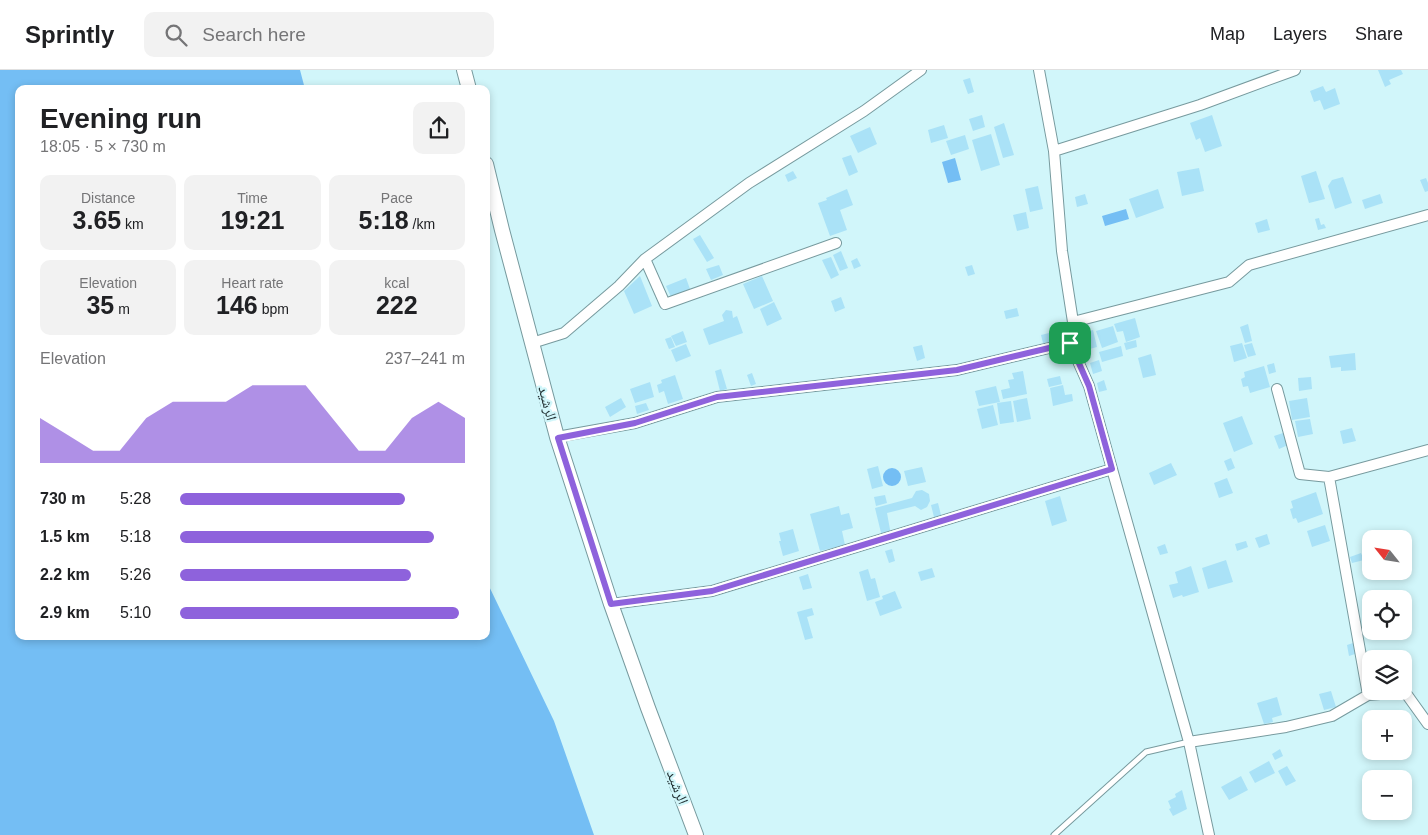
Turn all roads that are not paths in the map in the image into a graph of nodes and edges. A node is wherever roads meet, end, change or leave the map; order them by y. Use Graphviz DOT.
graph roads {
  1 [pos="464,70"];
  2 [pos="920,70"];
  3 [pos="1039,70"];
  4 [pos="1295,70"];
  5 [pos="468,85"];
  6 [pos="1054,150"];
  7 [pos="490,180"];
  8 [pos="1428,215"];
  9 [pos="836,243"];
  10 [pos="645,259"];
  11 [pos="1073,322"];
  12 [pos="532,343"];
  13 [pos="1070,343"];
  14 [pos="1277,389"];
  15 [pos="558,438"];
  16 [pos="1428,450"];
  17 [pos="1112,469"];
  18 [pos="1329,478"];
  19 [pos="611,604"];
  20 [pos="1362,662"];
  21 [pos="1362,698"];
  22 [pos="1411,700"];
  23 [pos="1426,718"];
  24 [pos="1189,742"];
  25 [pos="696,835"];
  26 [pos="1054,835"];
  27 [pos="1209,835"];
  1 -- 5 [label="main road"];
  2 -- 10 [label="street"];
  3 -- 6 [label="street"];
  4 -- 6 [label="street"];
  6 -- 11 [label="street"];
  7 -- 12 [label="main road, الرشيد"];
  8 -- 11 [label="street"];
  9 -- 10 [label="street"];
  10 -- 12 [label="street"];
  11 -- 13 [label="street"];
  12 -- 15 [label="main road, الرشيد"];
  13 -- 15 [label="street"];
  13 -- 17 [label="street"];
  14 -- 18 [label="street"];
  15 -- 19 [label="main road, الرشيد"];
  16 -- 18 [label="street"];
  17 -- 19 [label="street"];
  17 -- 24 [label="street"];
  18 -- 20 [label="street"];
  19 -- 25 [label="main road, الرشيد"];
  21 -- 24 [label="street"];
  22 -- 23 [label="street"];
  24 -- 26 [label="lane"];
  24 -- 27 [label="street"];
}
